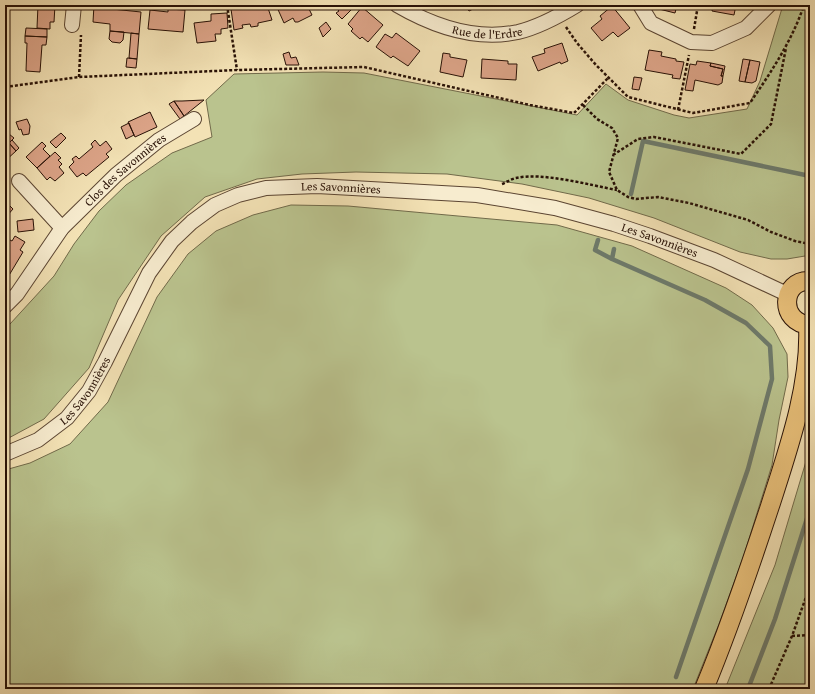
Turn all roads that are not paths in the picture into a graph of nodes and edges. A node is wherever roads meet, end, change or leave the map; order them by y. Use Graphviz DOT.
graph roads {
  1 [pos="74,5"];
  2 [pos="398,5"];
  3 [pos="577,5"];
  4 [pos="640,5"];
  5 [pos="769,5"];
  6 [pos="77,28"];
  7 [pos="194,119"];
  8 [pos="19,181"];
  9 [pos="62,228"];
  10 [pos="810,281"];
  11 [pos="788,295"];
  12 [pos="5,306"];
  13 [pos="809,325"];
  14 [pos="5,454"];
  15 [pos="704,689"];
  1 -- 6 [label="street"];
  2 -- 3 [label="street, Rue de l'Erdre"];
  4 -- 5 [label="street"];
  7 -- 9 [label="street, Clos des Savonnières"];
  8 -- 9 [label="street"];
  9 -- 12 [label="street, Clos des Savonnières"];
  10 -- 11 [label="main road"];
  11 -- 13 [label="main road"];
  11 -- 14 [label="street, Les Savonnières"];
  13 -- 15 [label="main road"];
}
